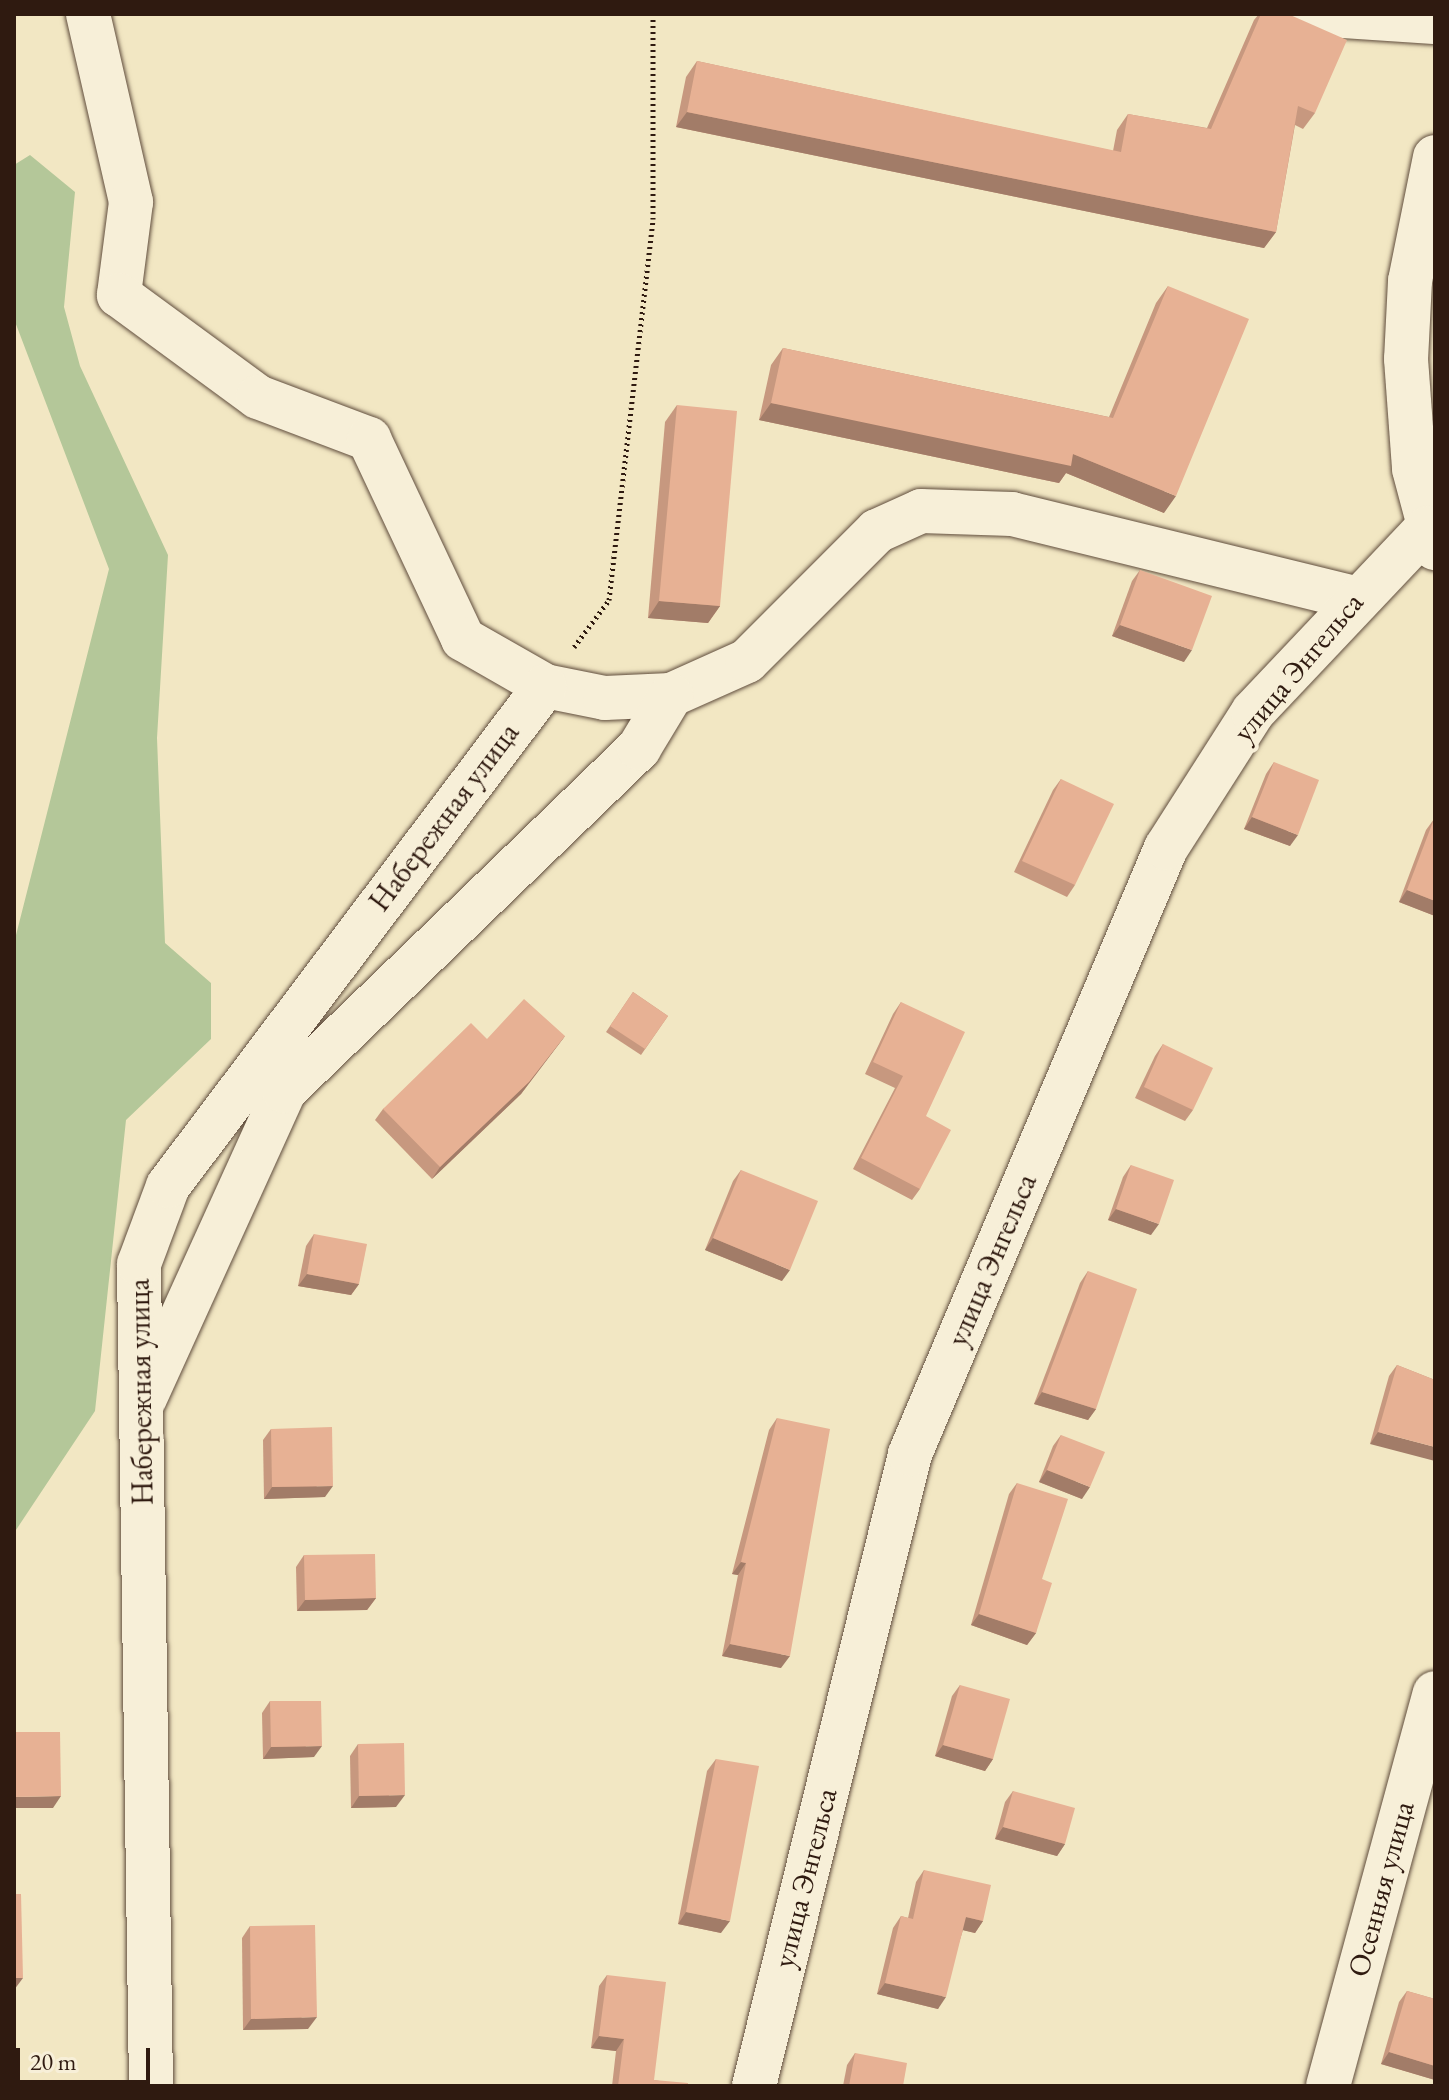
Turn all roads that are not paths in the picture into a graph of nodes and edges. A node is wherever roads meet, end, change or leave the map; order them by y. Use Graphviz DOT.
graph roads {
  1 [pos="88,14"];
  2 [pos="1313,14"];
  3 [pos="1435,22"];
  4 [pos="1434,162"];
  5 [pos="1431,538"];
  6 [pos="1353,598"];
  7 [pos="545,686"];
  8 [pos="671,695"];
  9 [pos="140,1408"];
  10 [pos="1435,1693"];
  11 [pos="151,2086"];
  12 [pos="754,2086"];
  13 [pos="1328,2086"];
  1 -- 7 [label="street"];
  2 -- 3 [label="street"];
  4 -- 5 [label="street"];
  5 -- 6 [label="street, улица Энгельса"];
  6 -- 8 [label="street"];
  6 -- 12 [label="street, улица Энгельса"];
  7 -- 8 [label="street"];
  7 -- 9 [label="street, Набережная улица"];
  8 -- 9 [label="street"];
  9 -- 11 [label="street, Набережная улица"];
  10 -- 13 [label="street, Осенняя улица"];
}
